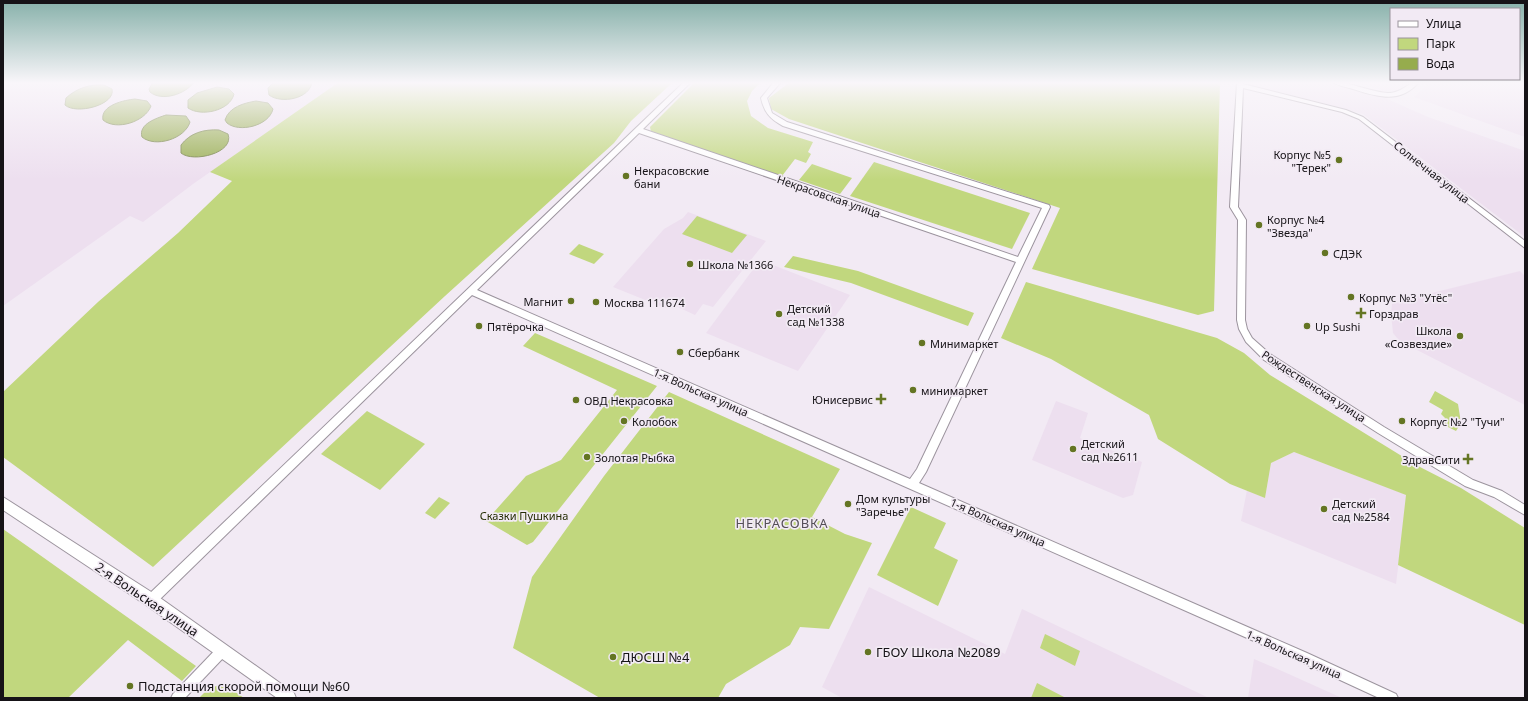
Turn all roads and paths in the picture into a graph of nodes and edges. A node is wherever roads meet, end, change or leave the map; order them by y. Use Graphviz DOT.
graph roads {
  1 [pos="654,115"];
  2 [pos="770,115"];
  3 [pos="1238,115"];
  4 [pos="1353,115"];
  5 [pos="638,130"];
  6 [pos="1525,245"];
  7 [pos="1021,261"];
  8 [pos="472,291"];
  9 [pos="912,484"];
  10 [pos="3,503"];
  11 [pos="1525,510"];
  12 [pos="151,600"];
  13 [pos="222,652"];
  14 [pos="177,698"];
  15 [pos="289,698"];
  16 [pos="1392,698"];
  1 -- 5 [label="street"];
  2 -- 7 [label="street"];
  3 -- 11 [label="street, Рождественская улица"];
  4 -- 6 [label="street, Солнечная улица"];
  5 -- 7 [label="street, Некрасовская улица"];
  5 -- 8 [label="street"];
  7 -- 9 [label="street"];
  8 -- 9 [label="street, 1-я Вольская улица"];
  8 -- 12 [label="street"];
  9 -- 16 [label="street, 1-я Вольская улица"];
  10 -- 12 [label="main road, 2-я Вольская улица"];
  12 -- 13 [label="main road, 2-я Вольская улица"];
  13 -- 14 [label="street"];
  13 -- 15 [label="main road, 2-я Вольская улица"];
}
